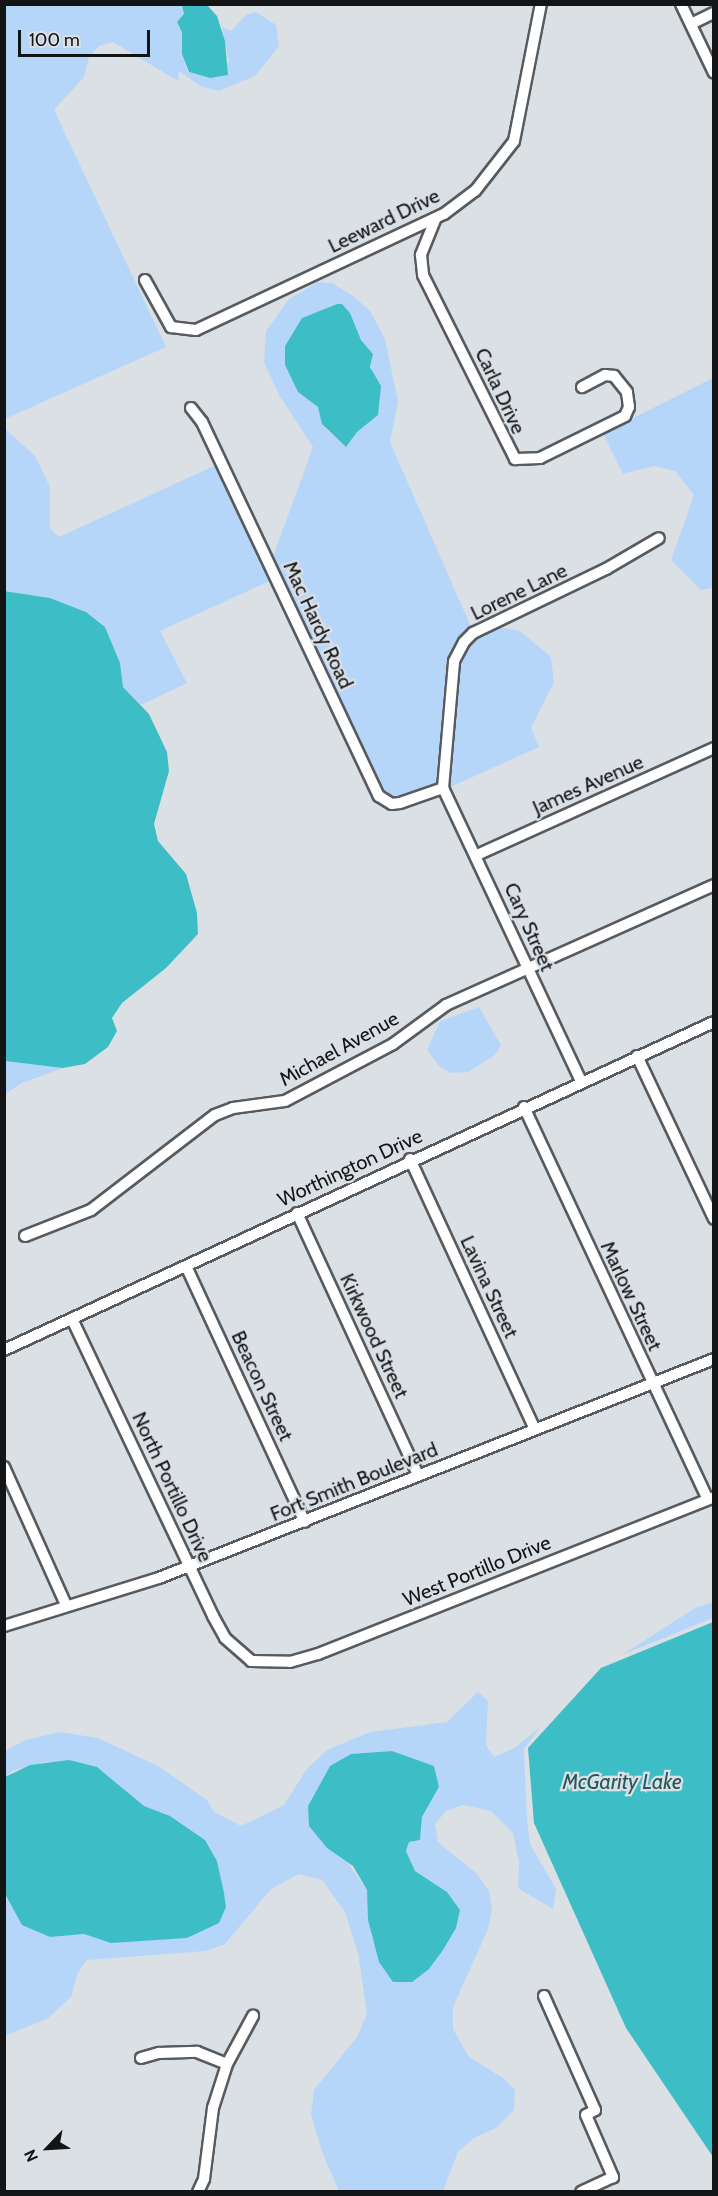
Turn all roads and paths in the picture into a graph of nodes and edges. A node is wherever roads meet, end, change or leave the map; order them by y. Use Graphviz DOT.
graph roads {
  1 [pos="541,4"];
  2 [pos="681,4"];
  3 [pos="714,13"];
  4 [pos="691,24"];
  5 [pos="714,73"];
  6 [pos="435,219"];
  7 [pos="145,280"];
  8 [pos="582,387"];
  9 [pos="191,408"];
  10 [pos="659,538"];
  11 [pos="714,748"];
  12 [pos="443,788"];
  13 [pos="477,855"];
  14 [pos="714,885"];
  15 [pos="528,969"];
  16 [pos="714,1022"];
  17 [pos="637,1056"];
  18 [pos="581,1081"];
  19 [pos="524,1107"];
  20 [pos="410,1159"];
  21 [pos="297,1213"];
  22 [pos="714,1219"];
  23 [pos="25,1236"];
  24 [pos="186,1266"];
  25 [pos="72,1319"];
  26 [pos="4,1350"];
  27 [pos="714,1359"];
  28 [pos="651,1383"];
  29 [pos="536,1430"];
  30 [pos="4,1467"];
  31 [pos="418,1475"];
  32 [pos="711,1498"];
  33 [pos="305,1521"];
  34 [pos="190,1566"];
  35 [pos="66,1605"];
  36 [pos="4,1626"];
  37 [pos="251,1661"];
  38 [pos="544,1996"];
  39 [pos="253,2016"];
  40 [pos="141,2058"];
  41 [pos="227,2064"];
  42 [pos="198,2192"];
  43 [pos="581,2192"];
  1 -- 6 [label="street, Leeward Drive"];
  2 -- 4 [label="street"];
  3 -- 4 [label="street"];
  4 -- 5 [label="street"];
  6 -- 7 [label="street, Leeward Drive"];
  6 -- 8 [label="street, Carla Drive"];
  9 -- 12 [label="street, Mac Hardy Road"];
  10 -- 12 [label="street, Lorene Lane"];
  11 -- 13 [label="street, James Avenue"];
  12 -- 13 [label="street, Cary Street"];
  13 -- 15 [label="street, Cary Street"];
  14 -- 15 [label="street, Michael Avenue"];
  15 -- 18 [label="street, Cary Street"];
  15 -- 23 [label="street, Michael Avenue"];
  16 -- 17 [label="street, Worthington Drive"];
  17 -- 18 [label="street, Worthington Drive"];
  17 -- 22 [label="street"];
  18 -- 19 [label="street, Worthington Drive"];
  19 -- 20 [label="street, Worthington Drive"];
  19 -- 28 [label="street, Marlow Street"];
  20 -- 21 [label="street, Worthington Drive"];
  20 -- 29 [label="street, Lavina Street"];
  21 -- 24 [label="street, Worthington Drive"];
  21 -- 31 [label="street, Kirkwood Street"];
  24 -- 25 [label="street, Worthington Drive"];
  24 -- 33 [label="street, Beacon Street"];
  25 -- 26 [label="street, Worthington Drive"];
  25 -- 34 [label="street, North Portillo Drive"];
  27 -- 28 [label="street, Fort Smith Boulevard"];
  28 -- 29 [label="street, Fort Smith Boulevard"];
  28 -- 32 [label="street, Marlow Street"];
  29 -- 31 [label="street, Fort Smith Boulevard"];
  30 -- 35 [label="street"];
  31 -- 33 [label="street, Fort Smith Boulevard"];
  32 -- 37 [label="street, West Portillo Drive"];
  33 -- 34 [label="street, Fort Smith Boulevard"];
  34 -- 35 [label="street, Fort Smith Boulevard"];
  34 -- 37 [label="street, North Portillo Drive"];
  35 -- 36 [label="street, Fort Smith Boulevard"];
  38 -- 43 [label="street"];
  39 -- 41 [label="street"];
  40 -- 41 [label="street"];
  41 -- 42 [label="street"];
}
